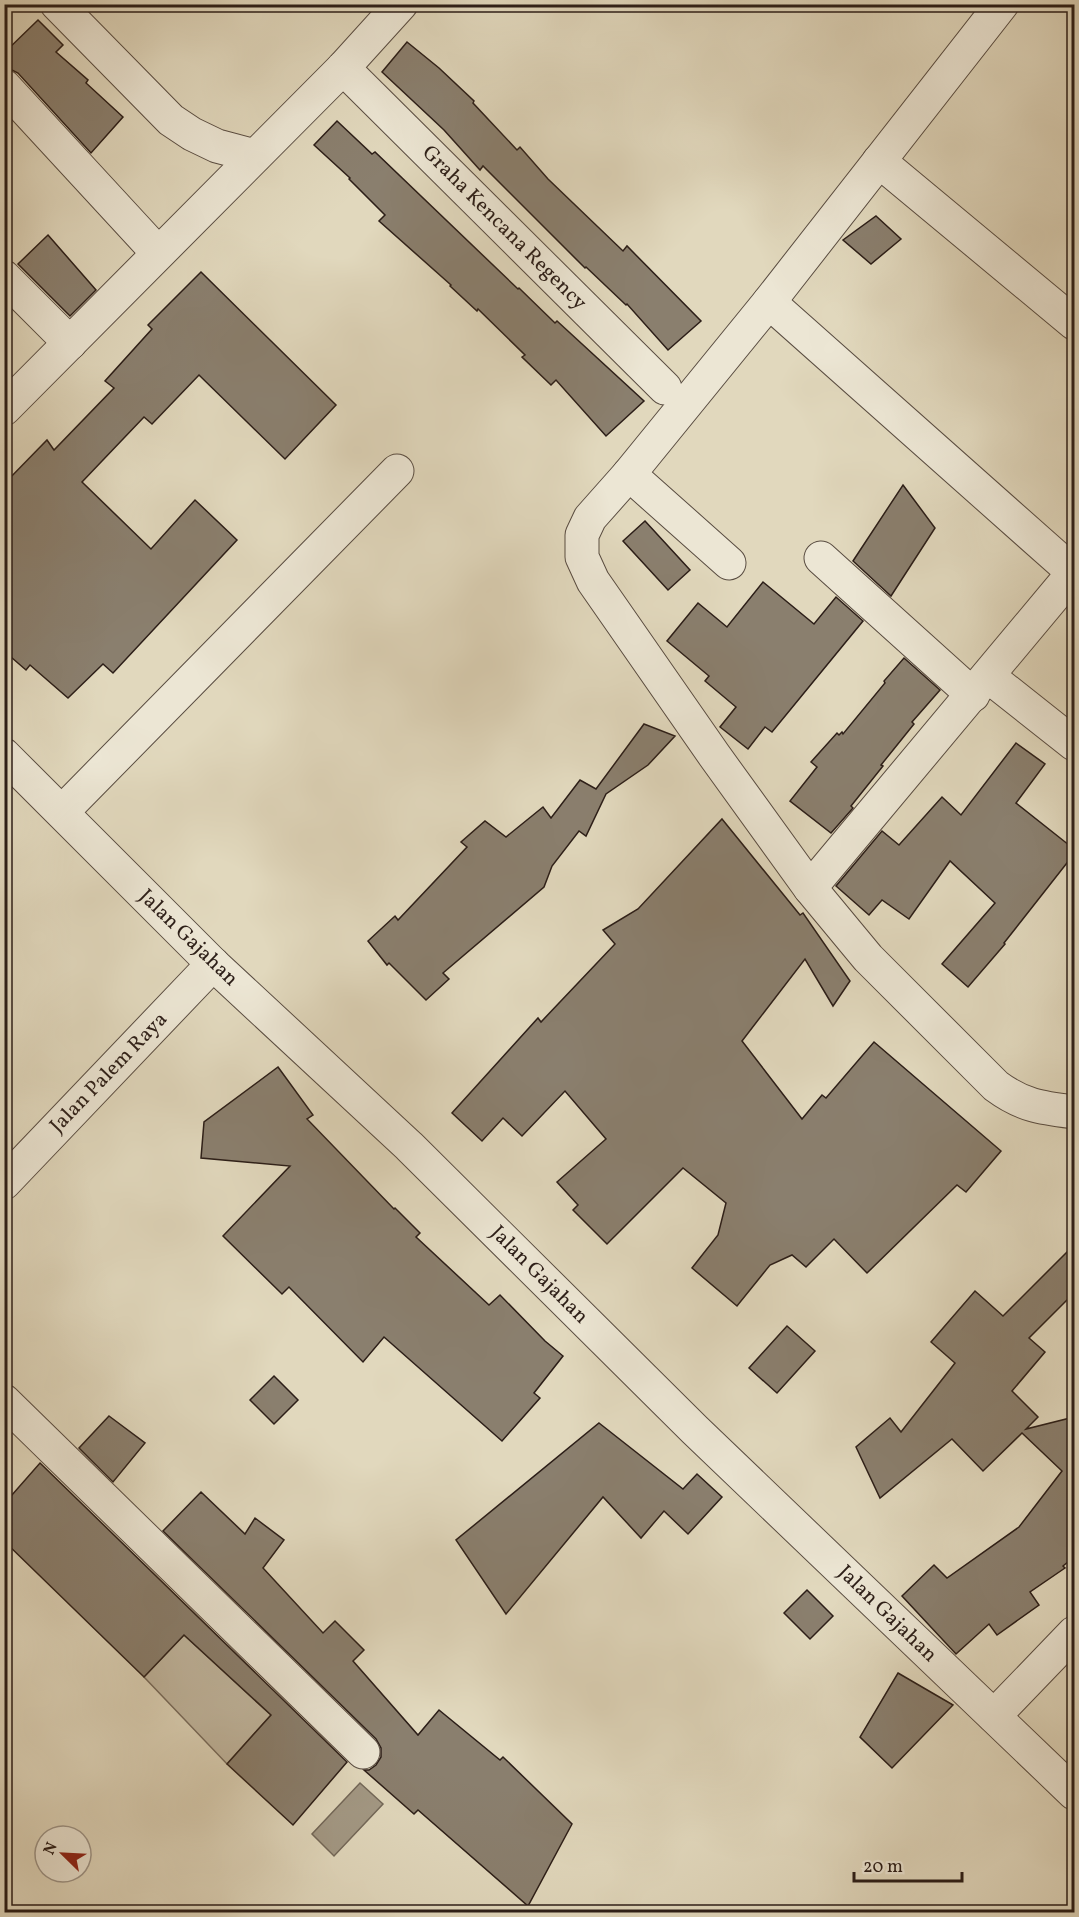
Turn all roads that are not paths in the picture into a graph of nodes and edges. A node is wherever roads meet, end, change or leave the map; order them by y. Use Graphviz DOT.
graph roads {
  1 [pos="57,4"];
  2 [pos="401,4"];
  3 [pos="1002,4"];
  4 [pos="343,68"];
  5 [pos="4,86"];
  6 [pos="255,156"];
  7 [pos="879,161"];
  8 [pos="158,253"];
  9 [pos="4,277"];
  10 [pos="769,302"];
  11 [pos="1074,323"];
  12 [pos="70,343"];
  13 [pos="665,388"];
  14 [pos="4,409"];
  15 [pos="397,471"];
  16 [pos="629,474"];
  17 [pos="821,558"];
  18 [pos="729,563"];
  19 [pos="1074,572"];
  20 [pos="980,685"];
  21 [pos="1074,744"];
  22 [pos="4,755"];
  23 [pos="62,812"];
  24 [pos="810,888"];
  25 [pos="213,964"];
  26 [pos="1074,1113"];
  27 [pos="4,1183"];
  28 [pos="4,1401"];
  29 [pos="1074,1633"];
  30 [pos="994,1716"];
  31 [pos="363,1752"];
  32 [pos="1074,1793"];
  1 -- 6 [label="street"];
  2 -- 4 [label="street"];
  3 -- 7 [label="street"];
  4 -- 6 [label="street"];
  4 -- 13 [label="street, Graha Kencana Regency"];
  5 -- 8 [label="street"];
  6 -- 8 [label="street"];
  7 -- 10 [label="street"];
  7 -- 11 [label="street"];
  8 -- 12 [label="street"];
  9 -- 12 [label="street"];
  10 -- 16 [label="street"];
  10 -- 19 [label="street"];
  12 -- 14 [label="street"];
  15 -- 23 [label="street"];
  16 -- 18 [label="street"];
  16 -- 24 [label="street"];
  17 -- 20 [label="street"];
  19 -- 20 [label="street"];
  20 -- 21 [label="street"];
  20 -- 24 [label="street"];
  22 -- 23 [label="street, Jalan Gajahan"];
  23 -- 25 [label="street, Jalan Gajahan"];
  24 -- 26 [label="street"];
  25 -- 27 [label="street, Jalan Palem Raya"];
  25 -- 30 [label="street, Jalan Gajahan"];
  28 -- 31 [label="street"];
  29 -- 30 [label="street"];
  30 -- 32 [label="street, Jalan Gajahan"];
}
